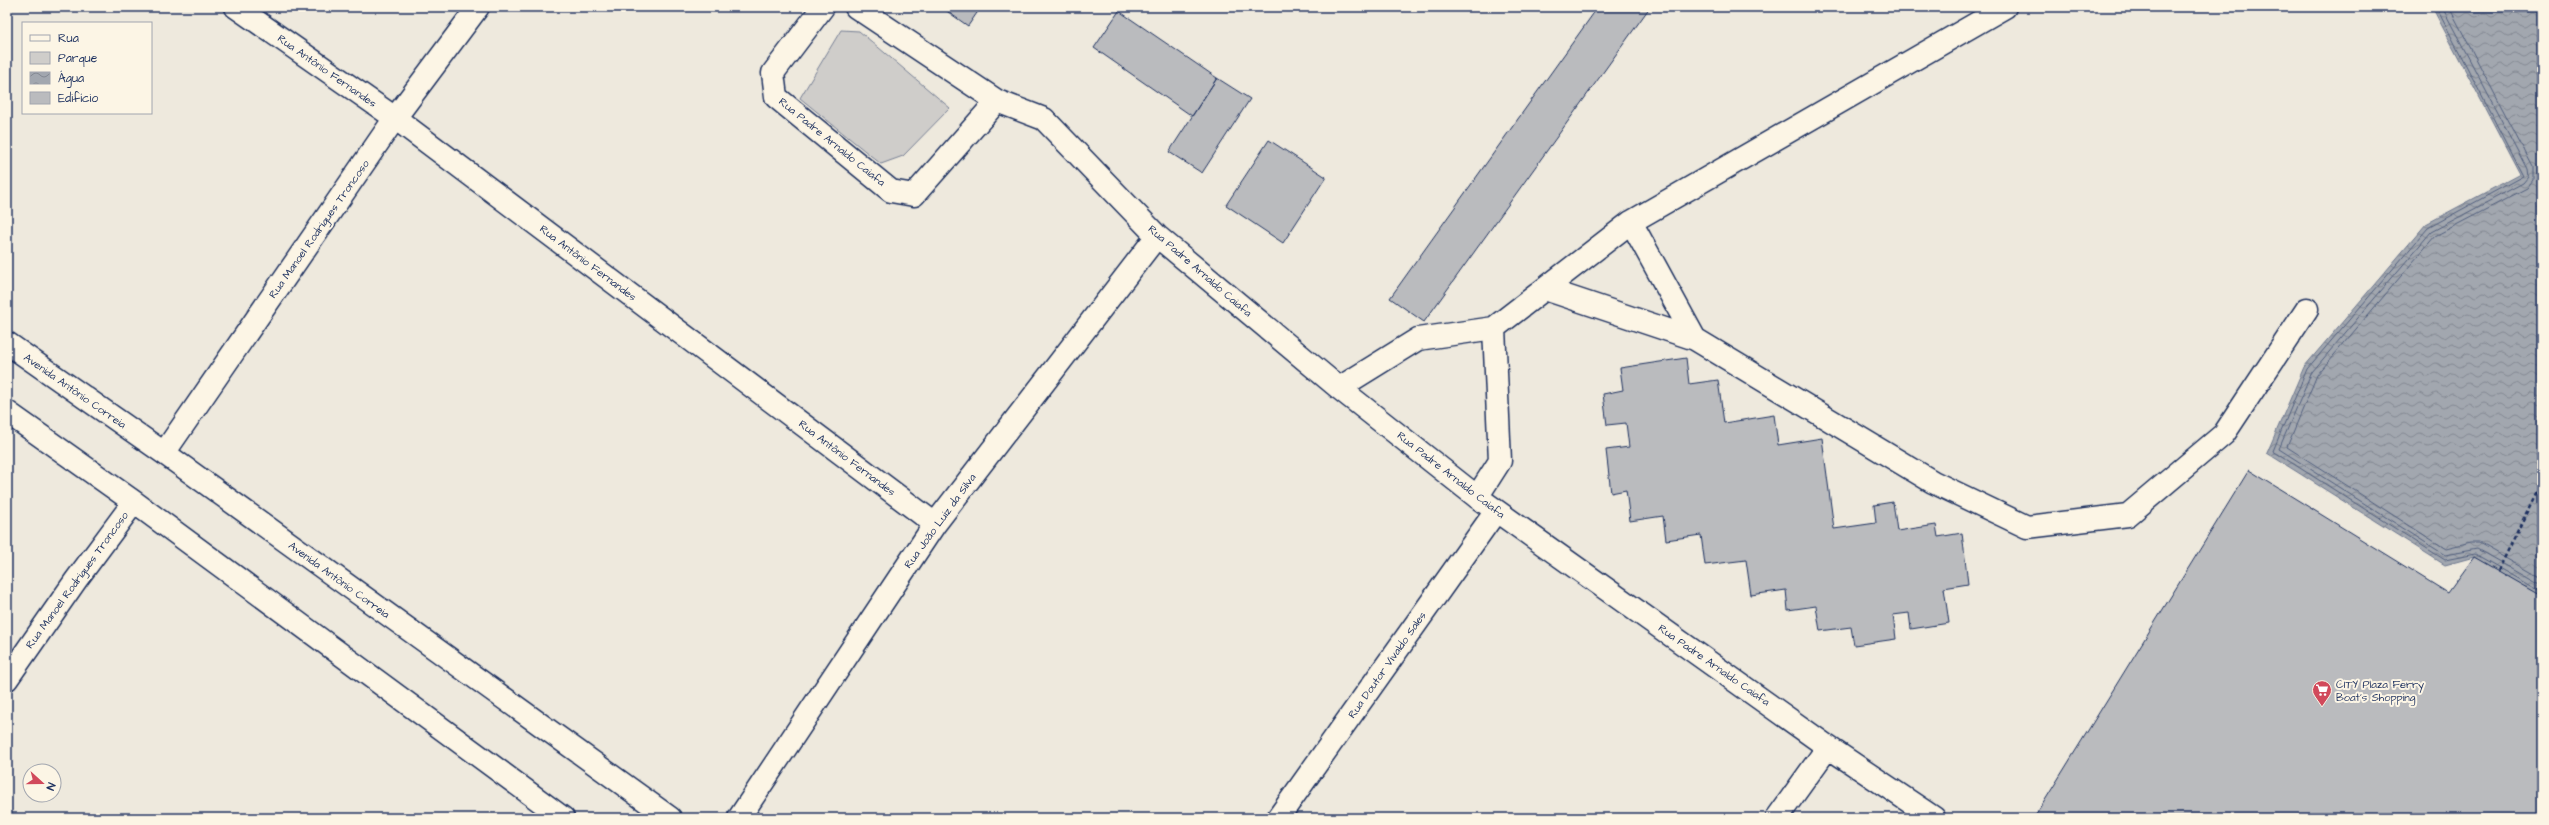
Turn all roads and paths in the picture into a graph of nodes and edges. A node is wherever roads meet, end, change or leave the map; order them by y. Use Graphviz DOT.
graph roads {
  1 [pos="236,7"];
  2 [pos="478,7"];
  3 [pos="823,7"];
  4 [pos="856,7"];
  5 [pos="2005,7"];
  6 [pos="997,101"];
  7 [pos="395,118"];
  8 [pos="1631,222"];
  9 [pos="1157,236"];
  10 [pos="1546,289"];
  11 [pos="2307,309"];
  12 [pos="1494,328"];
  13 [pos="1695,338"];
  14 [pos="7,344"];
  15 [pos="1339,388"];
  16 [pos="7,412"];
  17 [pos="164,453"];
  18 [pos="2539,487"];
  19 [pos="1477,497"];
  20 [pos="134,502"];
  21 [pos="1496,511"];
  22 [pos="935,524"];
  23 [pos="2498,571"];
  24 [pos="7,679"];
  25 [pos="1828,747"];
  26 [pos="563,818"];
  27 [pos="670,818"];
  28 [pos="739,818"];
  29 [pos="1278,818"];
  30 [pos="1777,818"];
  31 [pos="1934,818"];
  1 -- 7 [label="street, Rua Antônio Fernandes"];
  2 -- 7 [label="street, Rua Manoel Rodrigues Troncoso"];
  3 -- 6 [label="street, Rua Padre Arnaldo Caiafa"];
  4 -- 6 [label="street, Rua Padre Arnaldo Caiafa"];
  5 -- 8 [label="street"];
  6 -- 9 [label="street, Rua Padre Arnaldo Caiafa"];
  7 -- 17 [label="street, Rua Manoel Rodrigues Troncoso"];
  7 -- 22 [label="street, Rua Antônio Fernandes"];
  8 -- 10 [label="street"];
  8 -- 13 [label="street"];
  9 -- 15 [label="street, Rua Padre Arnaldo Caiafa"];
  9 -- 22 [label="street, Rua João Luiz da Silva"];
  10 -- 12 [label="street"];
  10 -- 13 [label="street"];
  11 -- 13 [label="street"];
  12 -- 15 [label="street"];
  12 -- 19 [label="street"];
  14 -- 17 [label="street, Avenida Antônio Correia"];
  15 -- 19 [label="street, Rua Padre Arnaldo Caiafa"];
  16 -- 20 [label="street"];
  17 -- 27 [label="street, Avenida Antônio Correia"];
  18 -- 23 [label="path"];
  19 -- 21 [label="street, Rua Padre Arnaldo Caiafa"];
  20 -- 24 [label="street, Rua Manoel Rodrigues Troncoso"];
  20 -- 26 [label="street"];
  21 -- 25 [label="street, Rua Padre Arnaldo Caiafa"];
  21 -- 29 [label="street, Rua Doutor Vivaldo Sales"];
  22 -- 28 [label="street, Rua João Luiz da Silva"];
  25 -- 30 [label="street"];
  25 -- 31 [label="street, Rua Padre Arnaldo Caiafa"];
}
